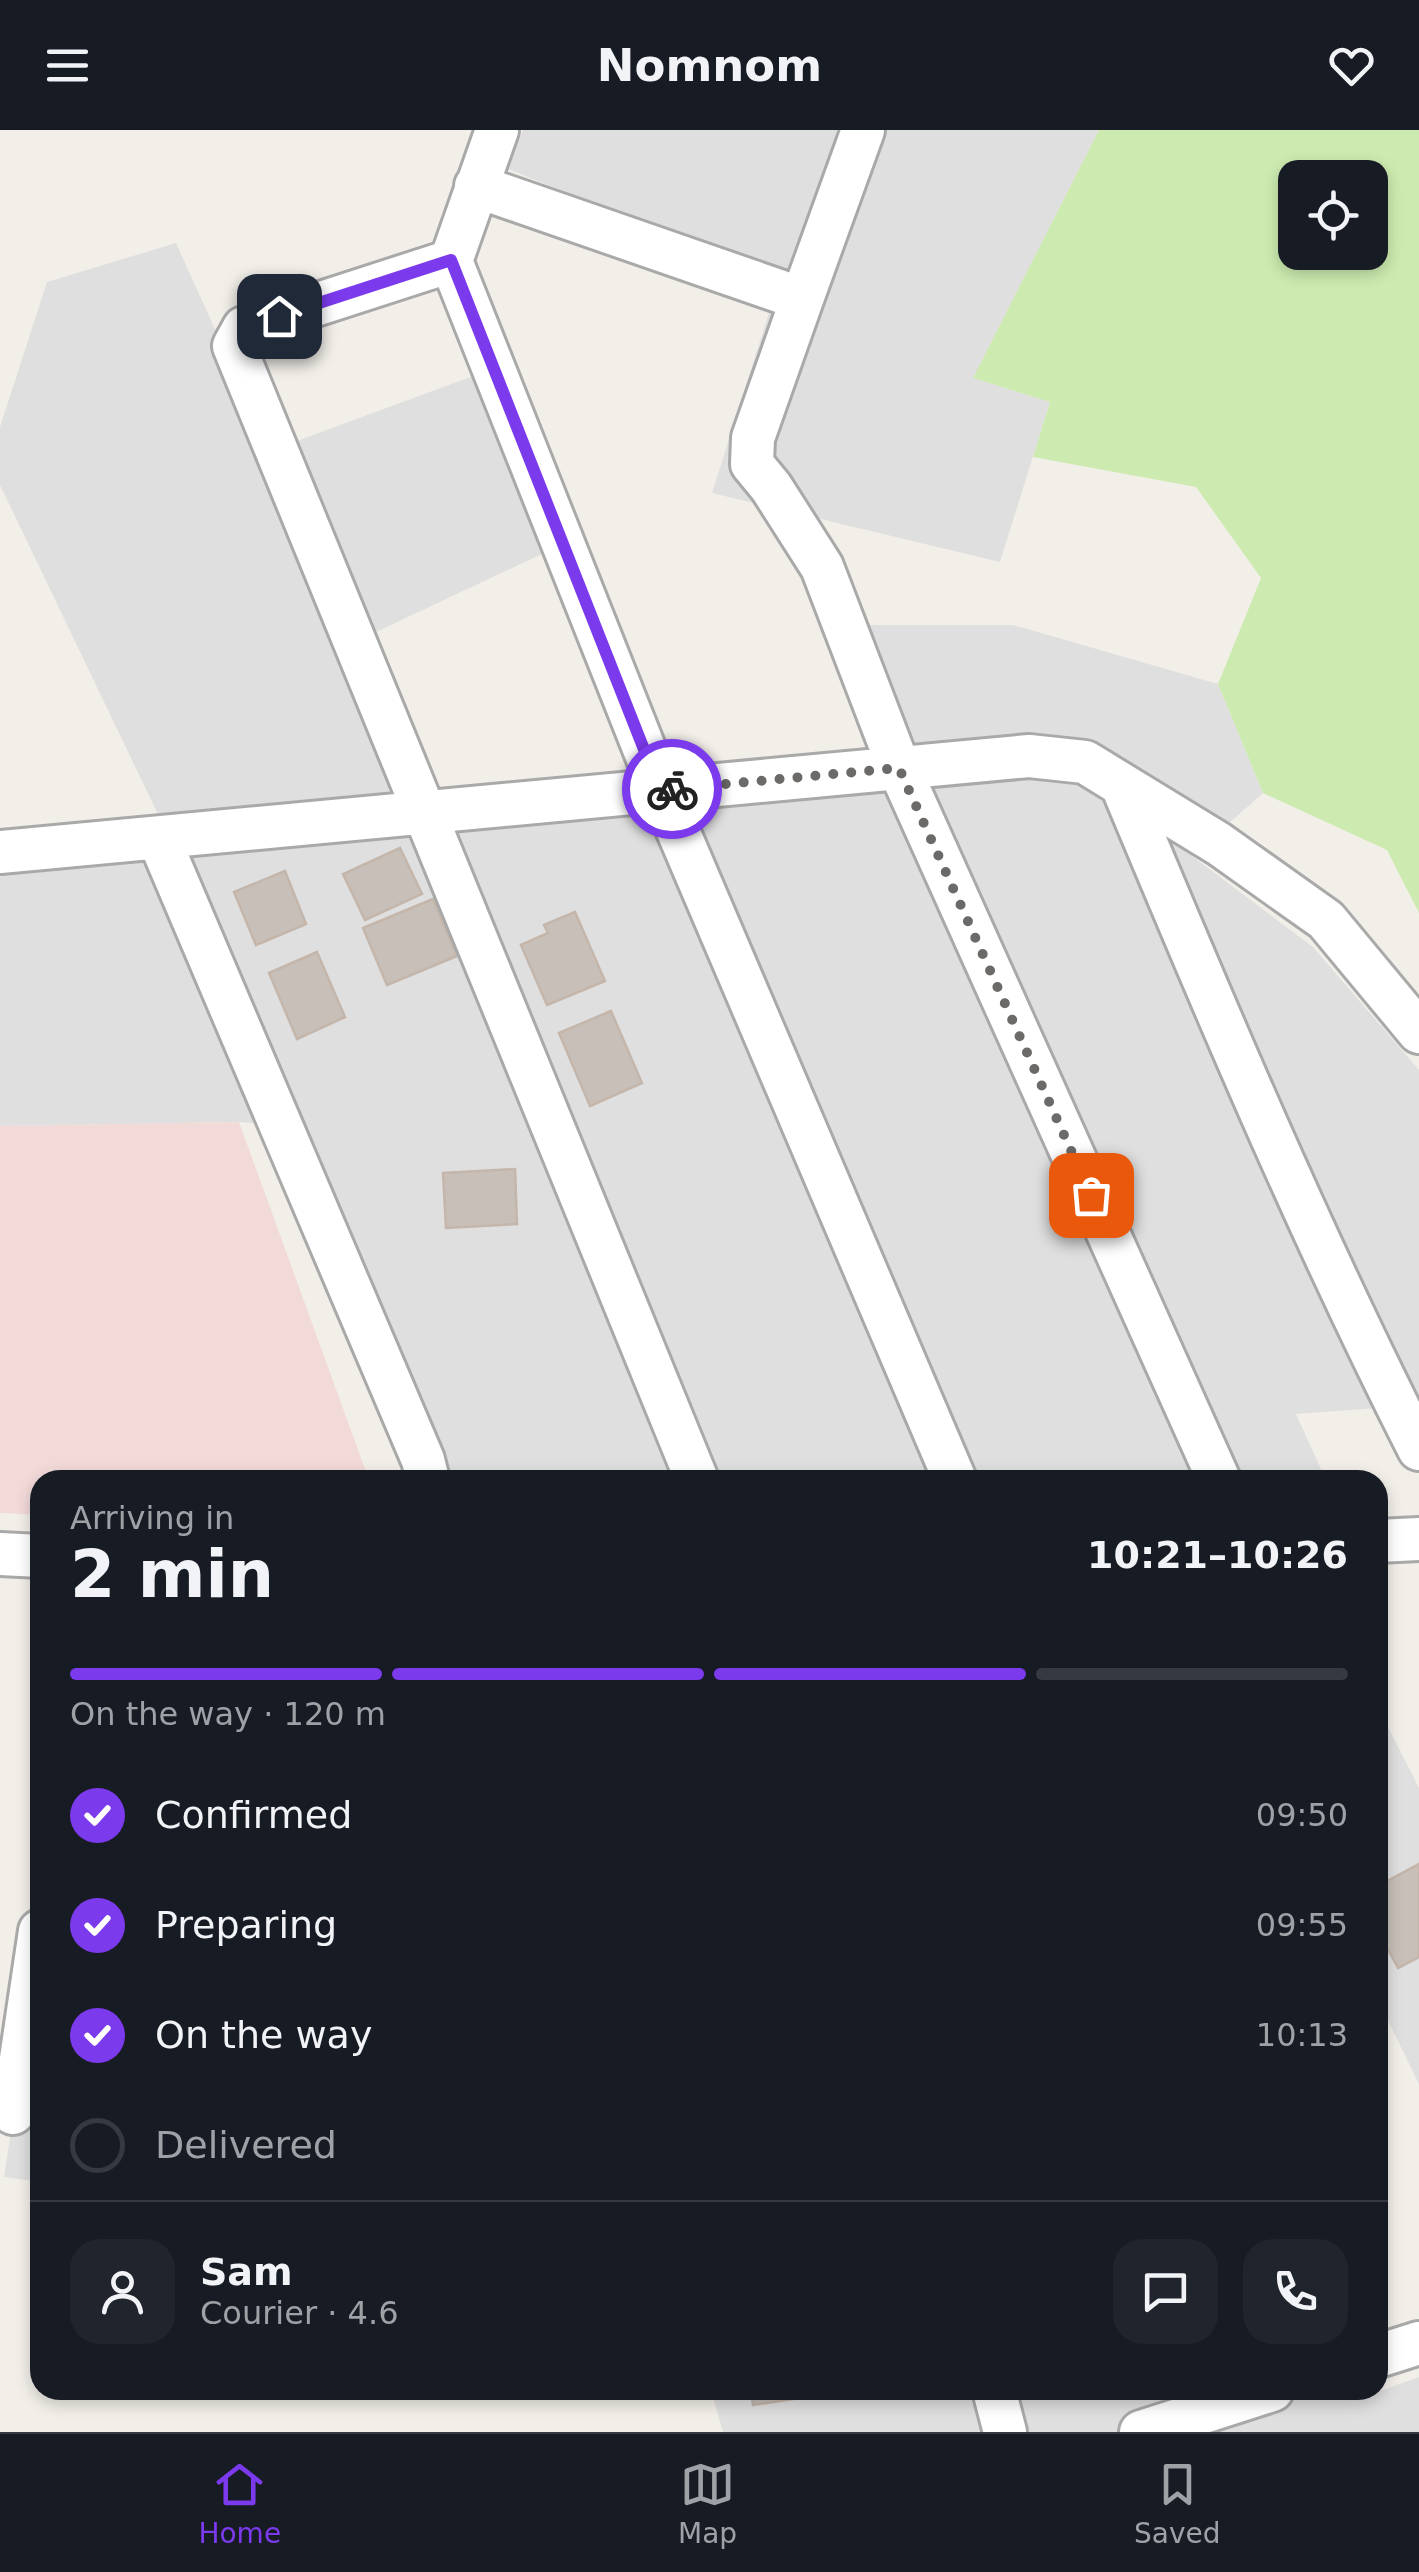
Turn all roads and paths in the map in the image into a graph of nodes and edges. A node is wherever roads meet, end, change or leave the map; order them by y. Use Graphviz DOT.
graph roads {
  1 [pos="497,130"];
  2 [pos="864,130"];
  3 [pos="476,186"];
  4 [pos="451,260"];
  5 [pos="802,299"];
  6 [pos="899,768"];
  7 [pos="1123,788"];
  8 [pos="660,790"];
  9 [pos="425,811"];
  10 [pos="159,839"];
  11 [pos="0,852"];
  12 [pos="1419,1032"];
  13 [pos="1419,1449"];
  14 [pos="426,1470"];
  15 [pos="693,1470"];
  16 [pos="951,1470"];
  17 [pos="1215,1470"];
  18 [pos="1419,1538"];
  19 [pos="1388,1540"];
  20 [pos="0,1554"];
  21 [pos="30,1556"];
  22 [pos="30,1996"];
  23 [pos="12,2112"];
  24 [pos="1419,2342"];
  25 [pos="1388,2353"];
  26 [pos="997,2400"];
  27 [pos="1241,2400"];
  28 [pos="1005,2432"];
  29 [pos="1141,2432"];
  1 -- 3 [label="street"];
  2 -- 5 [label="street"];
  3 -- 4 [label="street"];
  3 -- 5 [label="street"];
  4 -- 8 [label="street"];
  4 -- 9 [label="street"];
  5 -- 6 [label="street"];
  6 -- 7 [label="street"];
  6 -- 8 [label="street"];
  6 -- 17 [label="street"];
  7 -- 12 [label="street"];
  7 -- 13 [label="street"];
  8 -- 9 [label="street"];
  8 -- 16 [label="street"];
  9 -- 10 [label="street"];
  9 -- 15 [label="street"];
  10 -- 11 [label="street"];
  10 -- 14 [label="street"];
  18 -- 19 [label="street"];
  20 -- 21 [label="street"];
  22 -- 23 [label="street"];
  24 -- 25 [label="street"];
  26 -- 28 [label="street"];
  27 -- 29 [label="street"];
}
